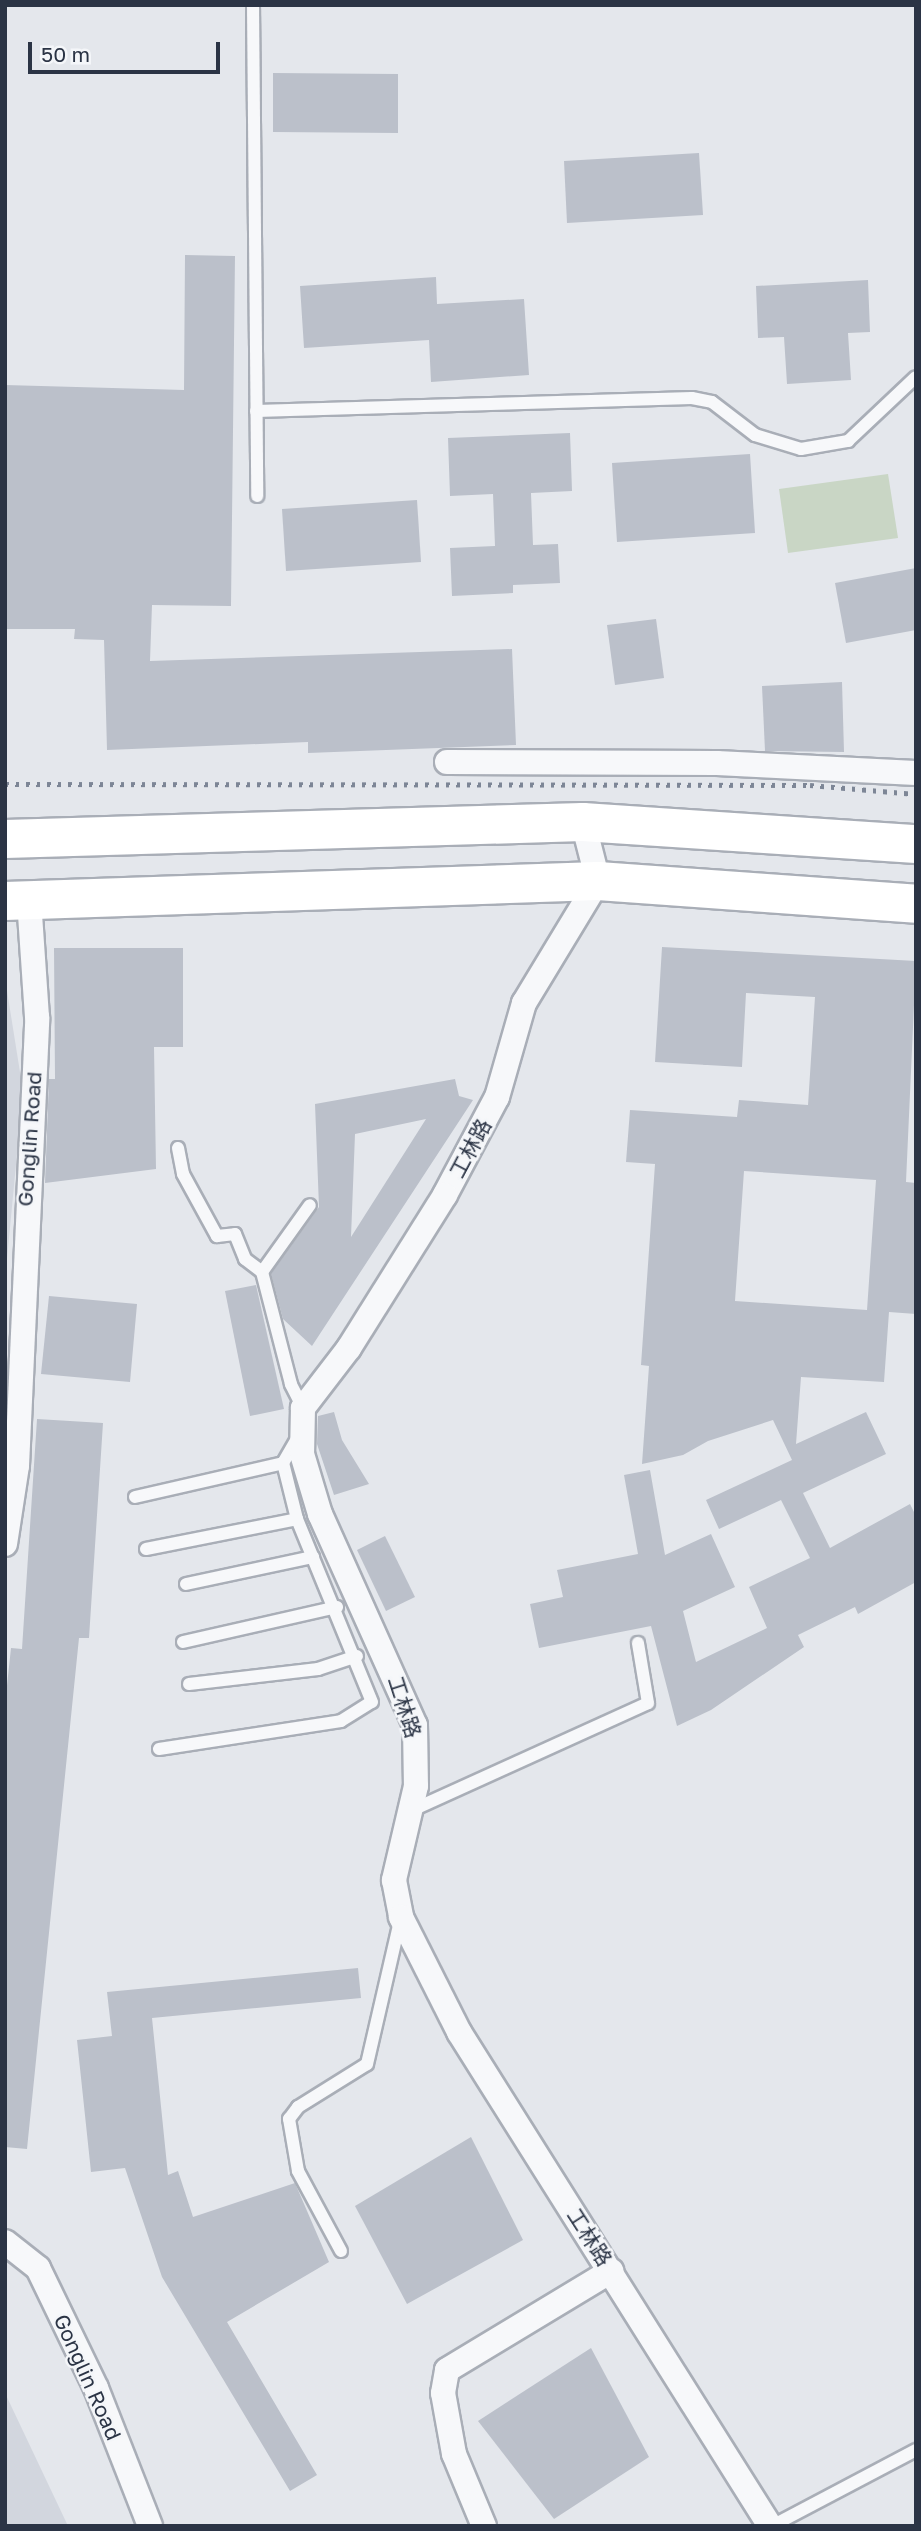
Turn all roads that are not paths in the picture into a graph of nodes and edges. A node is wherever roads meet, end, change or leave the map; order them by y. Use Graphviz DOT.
graph roads {
  1 [pos="253,5"];
  2 [pos="916,377"];
  3 [pos="256,411"];
  4 [pos="257,496"];
  5 [pos="447,762"];
  6 [pos="916,773"];
  7 [pos="583,822"];
  8 [pos="5,839"];
  9 [pos="916,844"];
  10 [pos="598,881"];
  11 [pos="17,901"];
  12 [pos="916,904"];
  13 [pos="178,1149"];
  14 [pos="310,1205"];
  15 [pos="262,1272"];
  16 [pos="303,1408"];
  17 [pos="300,1433"];
  18 [pos="283,1463"];
  19 [pos="135,1497"];
  20 [pos="297,1519"];
  21 [pos="5,1544"];
  22 [pos="146,1549"];
  23 [pos="313,1557"];
  24 [pos="186,1584"];
  25 [pos="337,1607"];
  26 [pos="183,1642"];
  27 [pos="638,1643"];
  28 [pos="357,1656"];
  29 [pos="189,1684"];
  30 [pos="159,1749"];
  31 [pos="409,1811"];
  32 [pos="401,1917"];
  33 [pos="5,2242"];
  34 [pos="341,2251"];
  35 [pos="611,2271"];
  36 [pos="916,2450"];
  37 [pos="150,2526"];
  38 [pos="484,2526"];
  39 [pos="771,2526"];
  1 -- 3 [label="lane"];
  2 -- 3 [label="lane"];
  3 -- 4 [label="lane"];
  5 -- 6 [label="street"];
  7 -- 8 [label="highway"];
  7 -- 9 [label="highway"];
  7 -- 10 [label="street"];
  10 -- 11 [label="highway"];
  10 -- 12 [label="highway"];
  10 -- 16 [label="street, 工林路"];
  11 -- 21 [label="street, Gonglin Road"];
  13 -- 15 [label="lane"];
  14 -- 15 [label="lane"];
  15 -- 16 [label="lane"];
  16 -- 17 [label="street, 工林路"];
  17 -- 18 [label="lane"];
  17 -- 31 [label="street, 工林路"];
  18 -- 19 [label="lane"];
  18 -- 20 [label="lane"];
  20 -- 22 [label="lane"];
  20 -- 23 [label="lane"];
  23 -- 24 [label="lane"];
  23 -- 25 [label="lane"];
  25 -- 26 [label="lane"];
  25 -- 28 [label="lane"];
  27 -- 31 [label="lane"];
  28 -- 29 [label="lane"];
  28 -- 30 [label="lane"];
  31 -- 32 [label="street, 工林路"];
  32 -- 34 [label="lane"];
  32 -- 35 [label="street, 工林路"];
  33 -- 37 [label="street, Gonglin Road"];
  35 -- 38 [label="street"];
  35 -- 39 [label="street, 工林路"];
  36 -- 39 [label="lane"];
}
